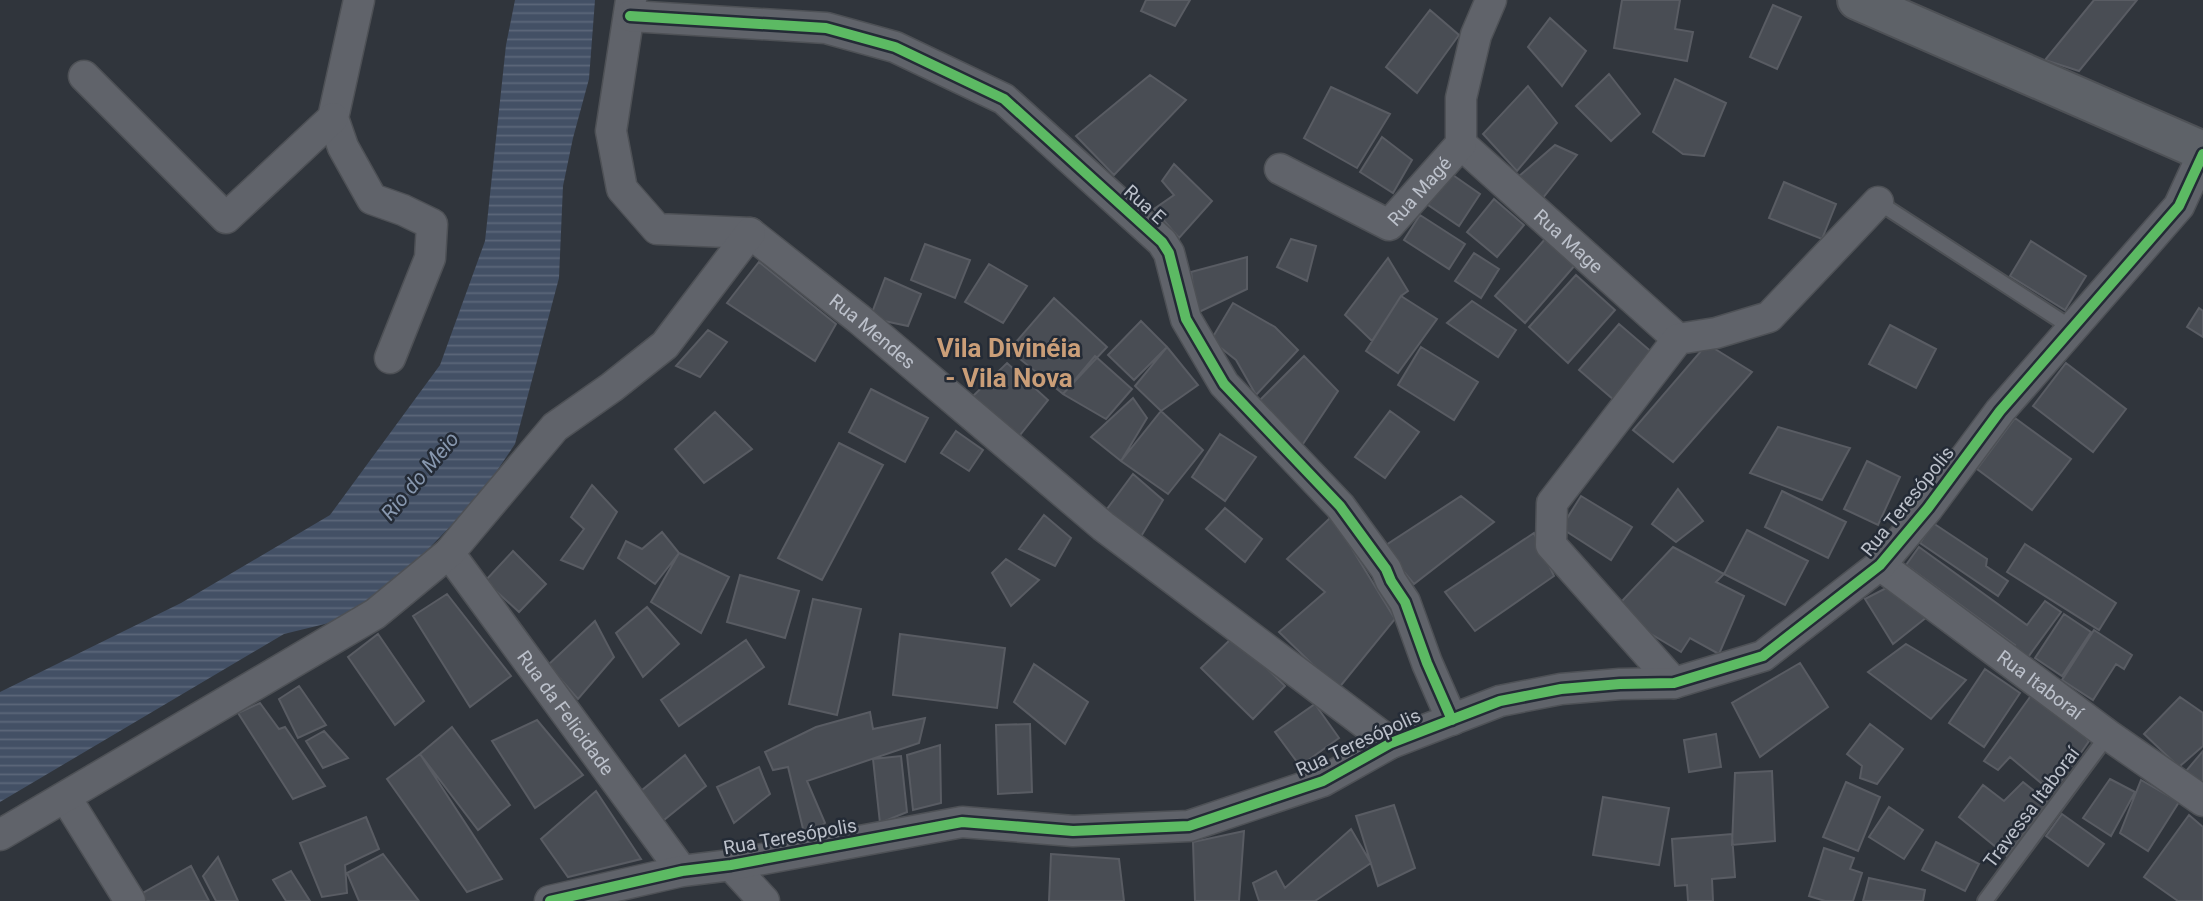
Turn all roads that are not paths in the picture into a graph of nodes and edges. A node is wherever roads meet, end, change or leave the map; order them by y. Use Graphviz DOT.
graph roads {
  1 [pos="359,0"];
  2 [pos="1491,0"];
  3 [pos="1857,0"];
  4 [pos="630,8"];
  5 [pos="84,76"];
  6 [pos="333,118"];
  7 [pos="1461,144"];
  8 [pos="2203,152"];
  9 [pos="1280,169"];
  10 [pos="1878,202"];
  11 [pos="750,233"];
  12 [pos="2072,327"];
  13 [pos="1678,339"];
  14 [pos="390,358"];
  15 [pos="449,553"];
  16 [pos="1880,565"];
  17 [pos="1674,682"];
  18 [pos="1452,720"];
  19 [pos="2108,735"];
  20 [pos="1391,743"];
  21 [pos="66,798"];
  22 [pos="2203,801"];
  23 [pos="0,835"];
  24 [pos="731,865"];
  25 [pos="682,871"];
  26 [pos="130,901"];
  27 [pos="550,901"];
  28 [pos="764,901"];
  29 [pos="1985,901"];
  1 -- 6 [label="street"];
  2 -- 7 [label="street, Rua Magé"];
  3 -- 8 [label="main road"];
  4 -- 11 [label="street"];
  4 -- 18 [label="street, Rua E"];
  5 -- 6 [label="street"];
  6 -- 14 [label="street"];
  7 -- 9 [label="street, Rua Magé"];
  7 -- 13 [label="street, Rua Mage"];
  8 -- 12 [label="street, Rua Teresópolis"];
  10 -- 12 [label="lane"];
  10 -- 13 [label="street"];
  11 -- 15 [label="street"];
  11 -- 20 [label="street, Rua Mendes"];
  12 -- 16 [label="street, Rua Teresópolis"];
  13 -- 17 [label="street"];
  15 -- 21 [label="street"];
  15 -- 25 [label="street, Rua da Felicidade"];
  16 -- 17 [label="street, Rua Teresópolis"];
  16 -- 19 [label="street, Rua Itaboraí"];
  17 -- 18 [label="street, Rua Teresópolis"];
  18 -- 20 [label="street, Rua Teresópolis"];
  19 -- 22 [label="street, Rua Itaboraí"];
  19 -- 29 [label="lane, Travessa Itaboraí"];
  20 -- 24 [label="street, Rua Teresópolis"];
  21 -- 23 [label="street"];
  21 -- 26 [label="street"];
  24 -- 25 [label="street, Rua Teresópolis"];
  24 -- 28 [label="street"];
  25 -- 27 [label="street, Rua Teresópolis"];
}
